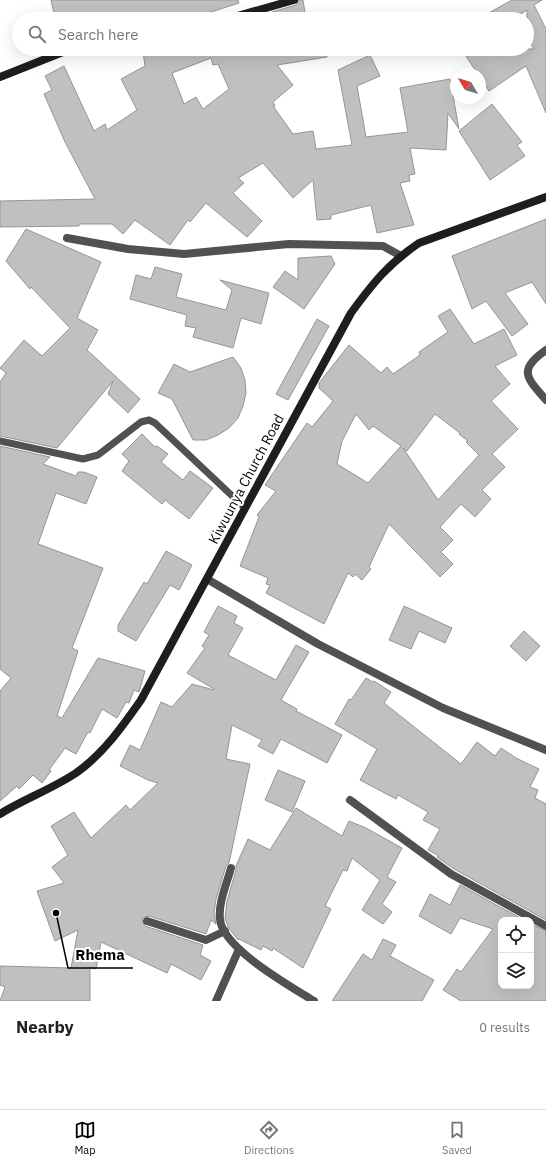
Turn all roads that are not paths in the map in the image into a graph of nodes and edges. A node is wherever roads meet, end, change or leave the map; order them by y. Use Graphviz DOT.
graph roads {
  1 [pos="294,0"];
  2 [pos="252,12"];
  3 [pos="53,56"];
  4 [pos="0,77"];
  5 [pos="546,197"];
  6 [pos="66,238"];
  7 [pos="401,256"];
  8 [pos="546,350"];
  9 [pos="546,400"];
  10 [pos="0,441"];
  11 [pos="245,508"];
  12 [pos="207,579"];
  13 [pos="546,750"];
  14 [pos="350,800"];
  15 [pos="0,814"];
  16 [pos="231,868"];
  17 [pos="147,921"];
  18 [pos="546,926"];
  19 [pos="225,931"];
  20 [pos="239,949"];
  21 [pos="216,1001"];
  22 [pos="314,1001"];
  1 -- 2 [label="street"];
  3 -- 4 [label="street"];
  5 -- 7 [label="street, Kiwuunya Church Road"];
  6 -- 7 [label="street"];
  7 -- 11 [label="street, Kiwuunya Church Road"];
  8 -- 9 [label="street"];
  10 -- 11 [label="lane"];
  11 -- 12 [label="street, Kiwuunya Church Road"];
  12 -- 13 [label="street"];
  12 -- 15 [label="street, Kiwuunya Church Road"];
  14 -- 18 [label="street"];
  16 -- 19 [label="street"];
  17 -- 19 [label="street"];
  19 -- 20 [label="street"];
  20 -- 21 [label="street"];
  20 -- 22 [label="street"];
}
